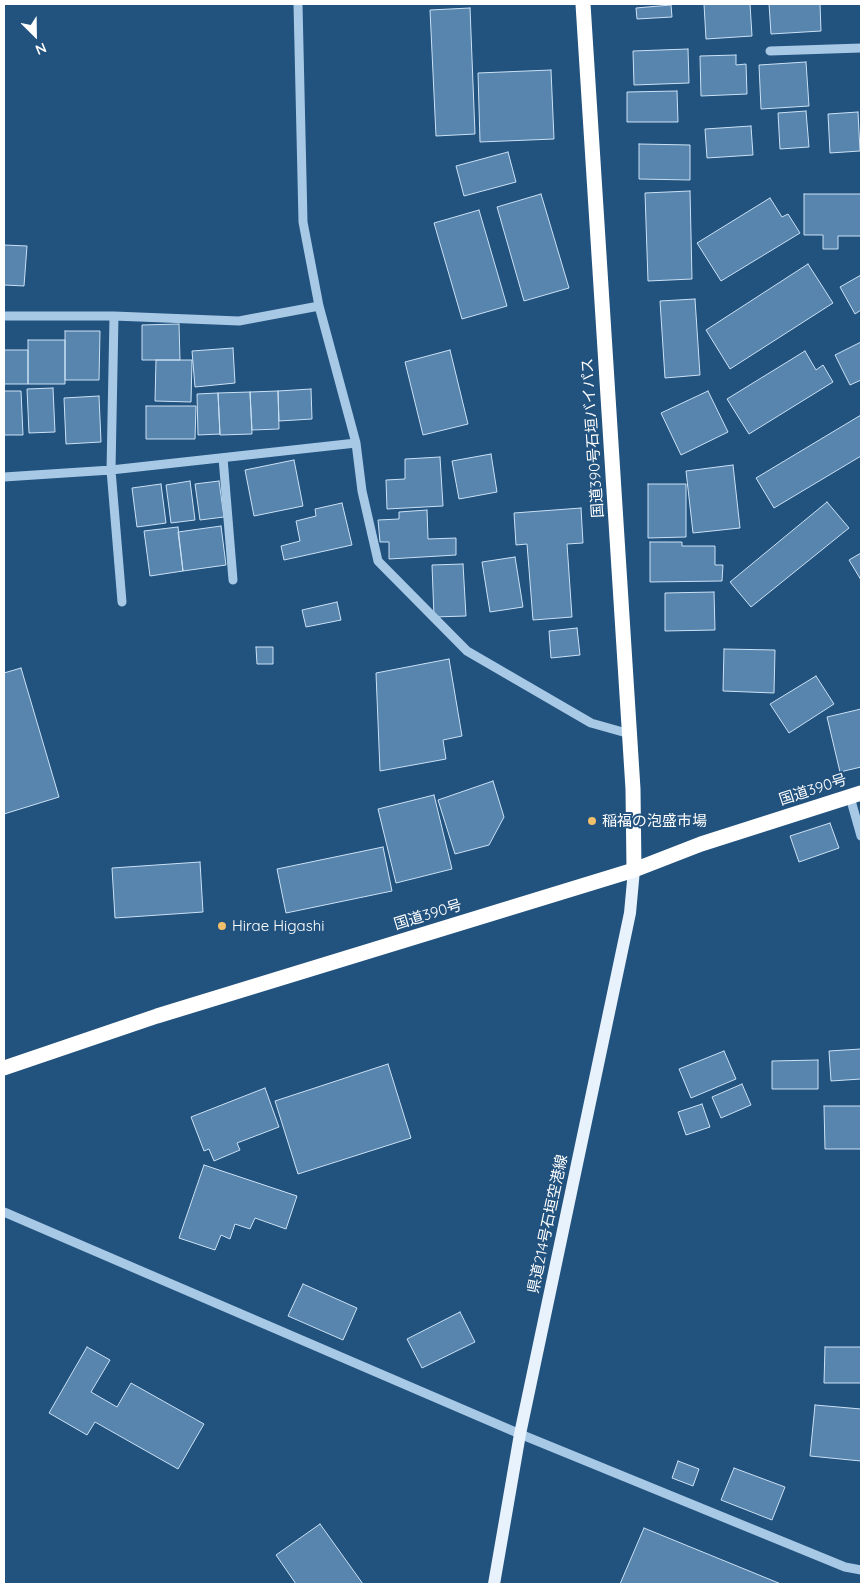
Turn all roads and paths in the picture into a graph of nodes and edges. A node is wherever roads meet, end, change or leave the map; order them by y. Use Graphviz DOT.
graph roads {
  1 [pos="298,4"];
  2 [pos="583,4"];
  3 [pos="861,48"];
  4 [pos="770,51"];
  5 [pos="319,306"];
  6 [pos="4,316"];
  7 [pos="114,316"];
  8 [pos="356,443"];
  9 [pos="223,458"];
  10 [pos="111,470"];
  11 [pos="4,478"];
  12 [pos="233,580"];
  13 [pos="122,602"];
  14 [pos="630,734"];
  15 [pos="856,795"];
  16 [pos="861,836"];
  17 [pos="634,870"];
  18 [pos="4,1068"];
  19 [pos="4,1212"];
  20 [pos="520,1434"];
  21 [pos="861,1570"];
  22 [pos="494,1584"];
  1 -- 5 [label="street"];
  2 -- 14 [label="highway, 国道390号石垣バイパス"];
  3 -- 4 [label="street"];
  5 -- 7 [label="street"];
  5 -- 8 [label="street"];
  6 -- 7 [label="street"];
  7 -- 10 [label="street"];
  8 -- 9 [label="street"];
  8 -- 14 [label="street"];
  9 -- 10 [label="street"];
  9 -- 12 [label="street"];
  10 -- 11 [label="street"];
  10 -- 13 [label="street"];
  14 -- 17 [label="highway, 国道390号石垣バイパス"];
  15 -- 16 [label="street"];
  15 -- 17 [label="highway, 国道390号"];
  17 -- 18 [label="highway, 国道390号"];
  17 -- 20 [label="main road, 県道214号石垣空港線"];
  19 -- 20 [label="street"];
  20 -- 21 [label="street"];
  20 -- 22 [label="main road, 県道214号石垣空港線"];
}
